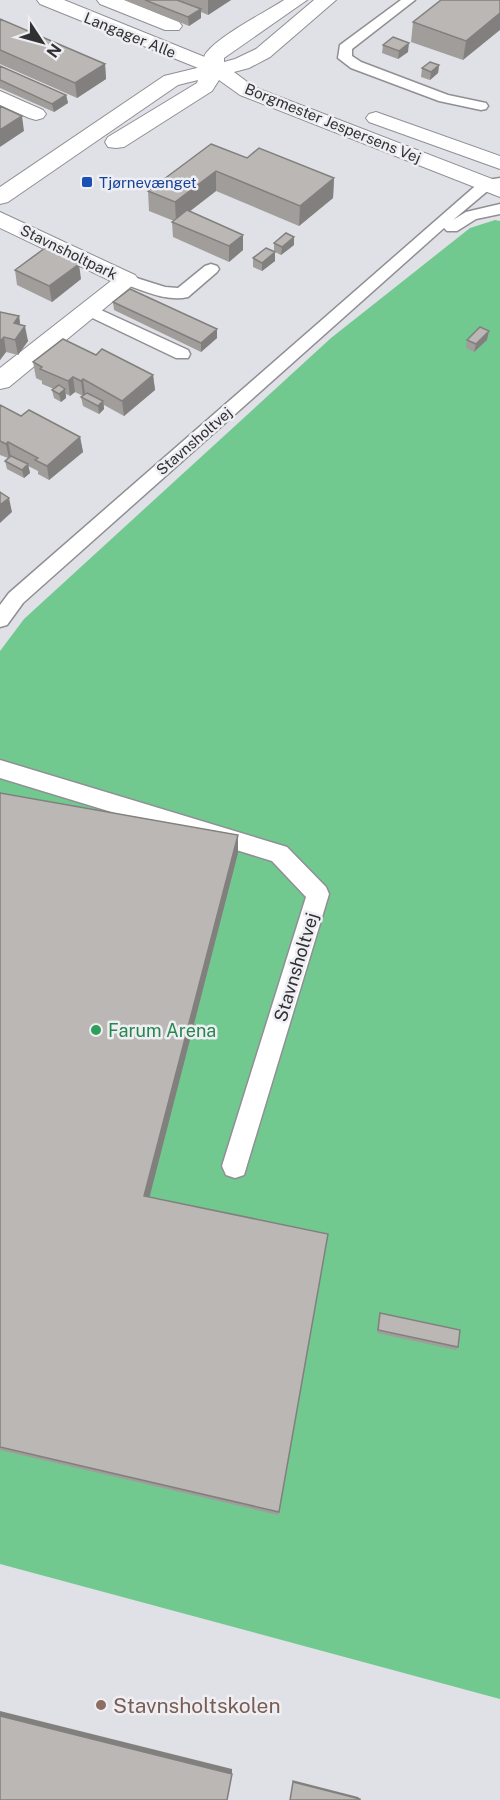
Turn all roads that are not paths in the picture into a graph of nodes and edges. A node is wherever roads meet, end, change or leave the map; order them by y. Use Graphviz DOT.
graph roads {
  1 [pos="47,0"];
  2 [pos="107,0"];
  3 [pos="297,0"];
  4 [pos="311,0"];
  5 [pos="326,0"];
  6 [pos="409,0"];
  7 [pos="172,26"];
  8 [pos="215,68"];
  9 [pos="267,77"];
  10 [pos="0,97"];
  11 [pos="481,106"];
  12 [pos="353,109"];
  13 [pos="36,114"];
  14 [pos="493,177"];
  15 [pos="0,197"];
  16 [pos="500,209"];
  17 [pos="0,220"];
  18 [pos="392,265"];
  19 [pos="212,269"];
  20 [pos="127,280"];
  21 [pos="90,310"];
  22 [pos="182,354"];
  23 [pos="0,381"];
  24 [pos="0,620"];
  25 [pos="0,769"];
  26 [pos="235,1166"];
  1 -- 8 [label="street, Langager Alle"];
  2 -- 7 [label="street"];
  3 -- 8 [label="street"];
  4 -- 8 [label="street"];
  5 -- 8 [label="street"];
  6 -- 11 [label="lane"];
  8 -- 9 [label="street, Borgmester Jespersens Vej"];
  8 -- 14 [label="street, Borgmester Jespersens Vej"];
  8 -- 15 [label="street"];
  8 -- 17 [label="street"];
  10 -- 13 [label="street"];
  12 -- 14 [label="street, Borgmester Jespersens Vej"];
  14 -- 18 [label="lane, Stavnsholtvej"];
  16 -- 18 [label="lane, Stavnsholtvej"];
  17 -- 20 [label="street, Stavnsholtpark"];
  18 -- 24 [label="lane, Stavnsholtvej"];
  19 -- 20 [label="lane"];
  20 -- 21 [label="street, Stavnsholtpark"];
  21 -- 22 [label="lane"];
  21 -- 23 [label="street, Stavnsholtpark"];
  25 -- 26 [label="lane, Stavnsholtvej"];
}
